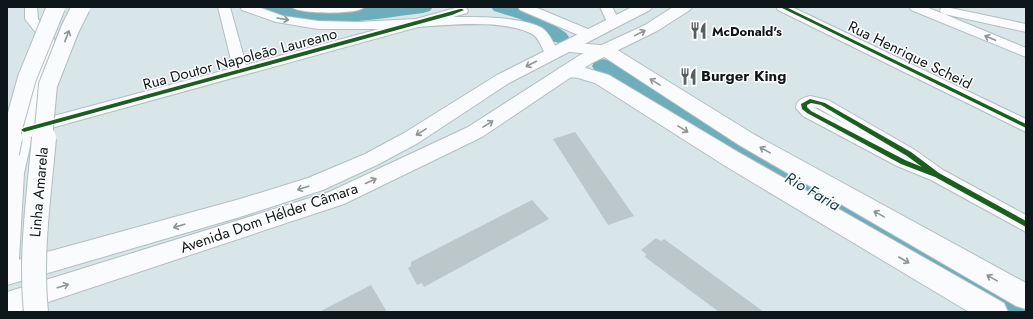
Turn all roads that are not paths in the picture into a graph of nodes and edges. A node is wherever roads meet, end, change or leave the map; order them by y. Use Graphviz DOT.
graph roads {
  1 [pos="31,7"];
  2 [pos="56,7"];
  3 [pos="80,7"];
  4 [pos="224,7"];
  5 [pos="246,7"];
  6 [pos="298,7"];
  7 [pos="358,7"];
  8 [pos="524,7"];
  9 [pos="606,7"];
  10 [pos="644,7"];
  11 [pos="684,7"];
  12 [pos="782,7"];
  13 [pos="915,7"];
  14 [pos="927,7"];
  15 [pos="335,8"];
  16 [pos="462,10"];
  17 [pos="614,23"];
  18 [pos="546,27"];
  19 [pos="1026,28"];
  20 [pos="597,43"];
  21 [pos="559,50"];
  22 [pos="1026,53"];
  23 [pos="241,72"];
  24 [pos="566,72"];
  25 [pos="1026,126"];
  26 [pos="24,130"];
  27 [pos="7,153"];
  28 [pos="936,175"];
  29 [pos="1026,224"];
  30 [pos="8,233"];
  31 [pos="10,293"];
  32 [pos="1026,297"];
  33 [pos="36,312"];
  34 [pos="994,312"];
  1 -- 26 [label="street"];
  2 -- 27 [label="highway, bridge"];
  33 -- 3 [label="highway, Linha Amarela, one-way, bridge"];
  4 -- 23 [label="street"];
  5 -- 16 [label="street, one-way"];
  6 -- 15 [label="street"];
  7 -- 15 [label="street"];
  8 -- 18 [label="street"];
  9 -- 17 [label="street"];
  10 -- 17 [label="main road, Avenida Dom Hélder Câmara"];
  20 -- 11 [label="main road, Avenida Dom Hélder Câmara, one-way"];
  12 -- 25 [label="street, Rua Henrique Scheid"];
  22 -- 13 [label="street, one-way"];
  14 -- 19 [label="street"];
  16 -- 18 [label="street"];
  16 -- 23 [label="street, Rua Doutor Napoleão Laureano"];
  17 -- 20 [label="main road, Avenida Dom Hélder Câmara"];
  18 -- 20 [label="street"];
  18 -- 21 [label="street"];
  20 -- 21 [label="highway"];
  20 -- 24 [label="main road, Avenida Dom Hélder Câmara"];
  32 -- 20 [label="highway, one-way"];
  21 -- 31 [label="main road, Avenida Dom Hélder Câmara, one-way"];
  23 -- 26 [label="street, Rua Doutor Napoleão Laureano"];
  31 -- 24 [label="main road, Avenida Dom Hélder Câmara, one-way"];
  24 -- 34 [label="highway, one-way"];
  26 -- 30 [label="street"];
  28 -- 28 [label="street"];
  28 -- 29 [label="street"];
  30 -- 31 [label="street"];
}
